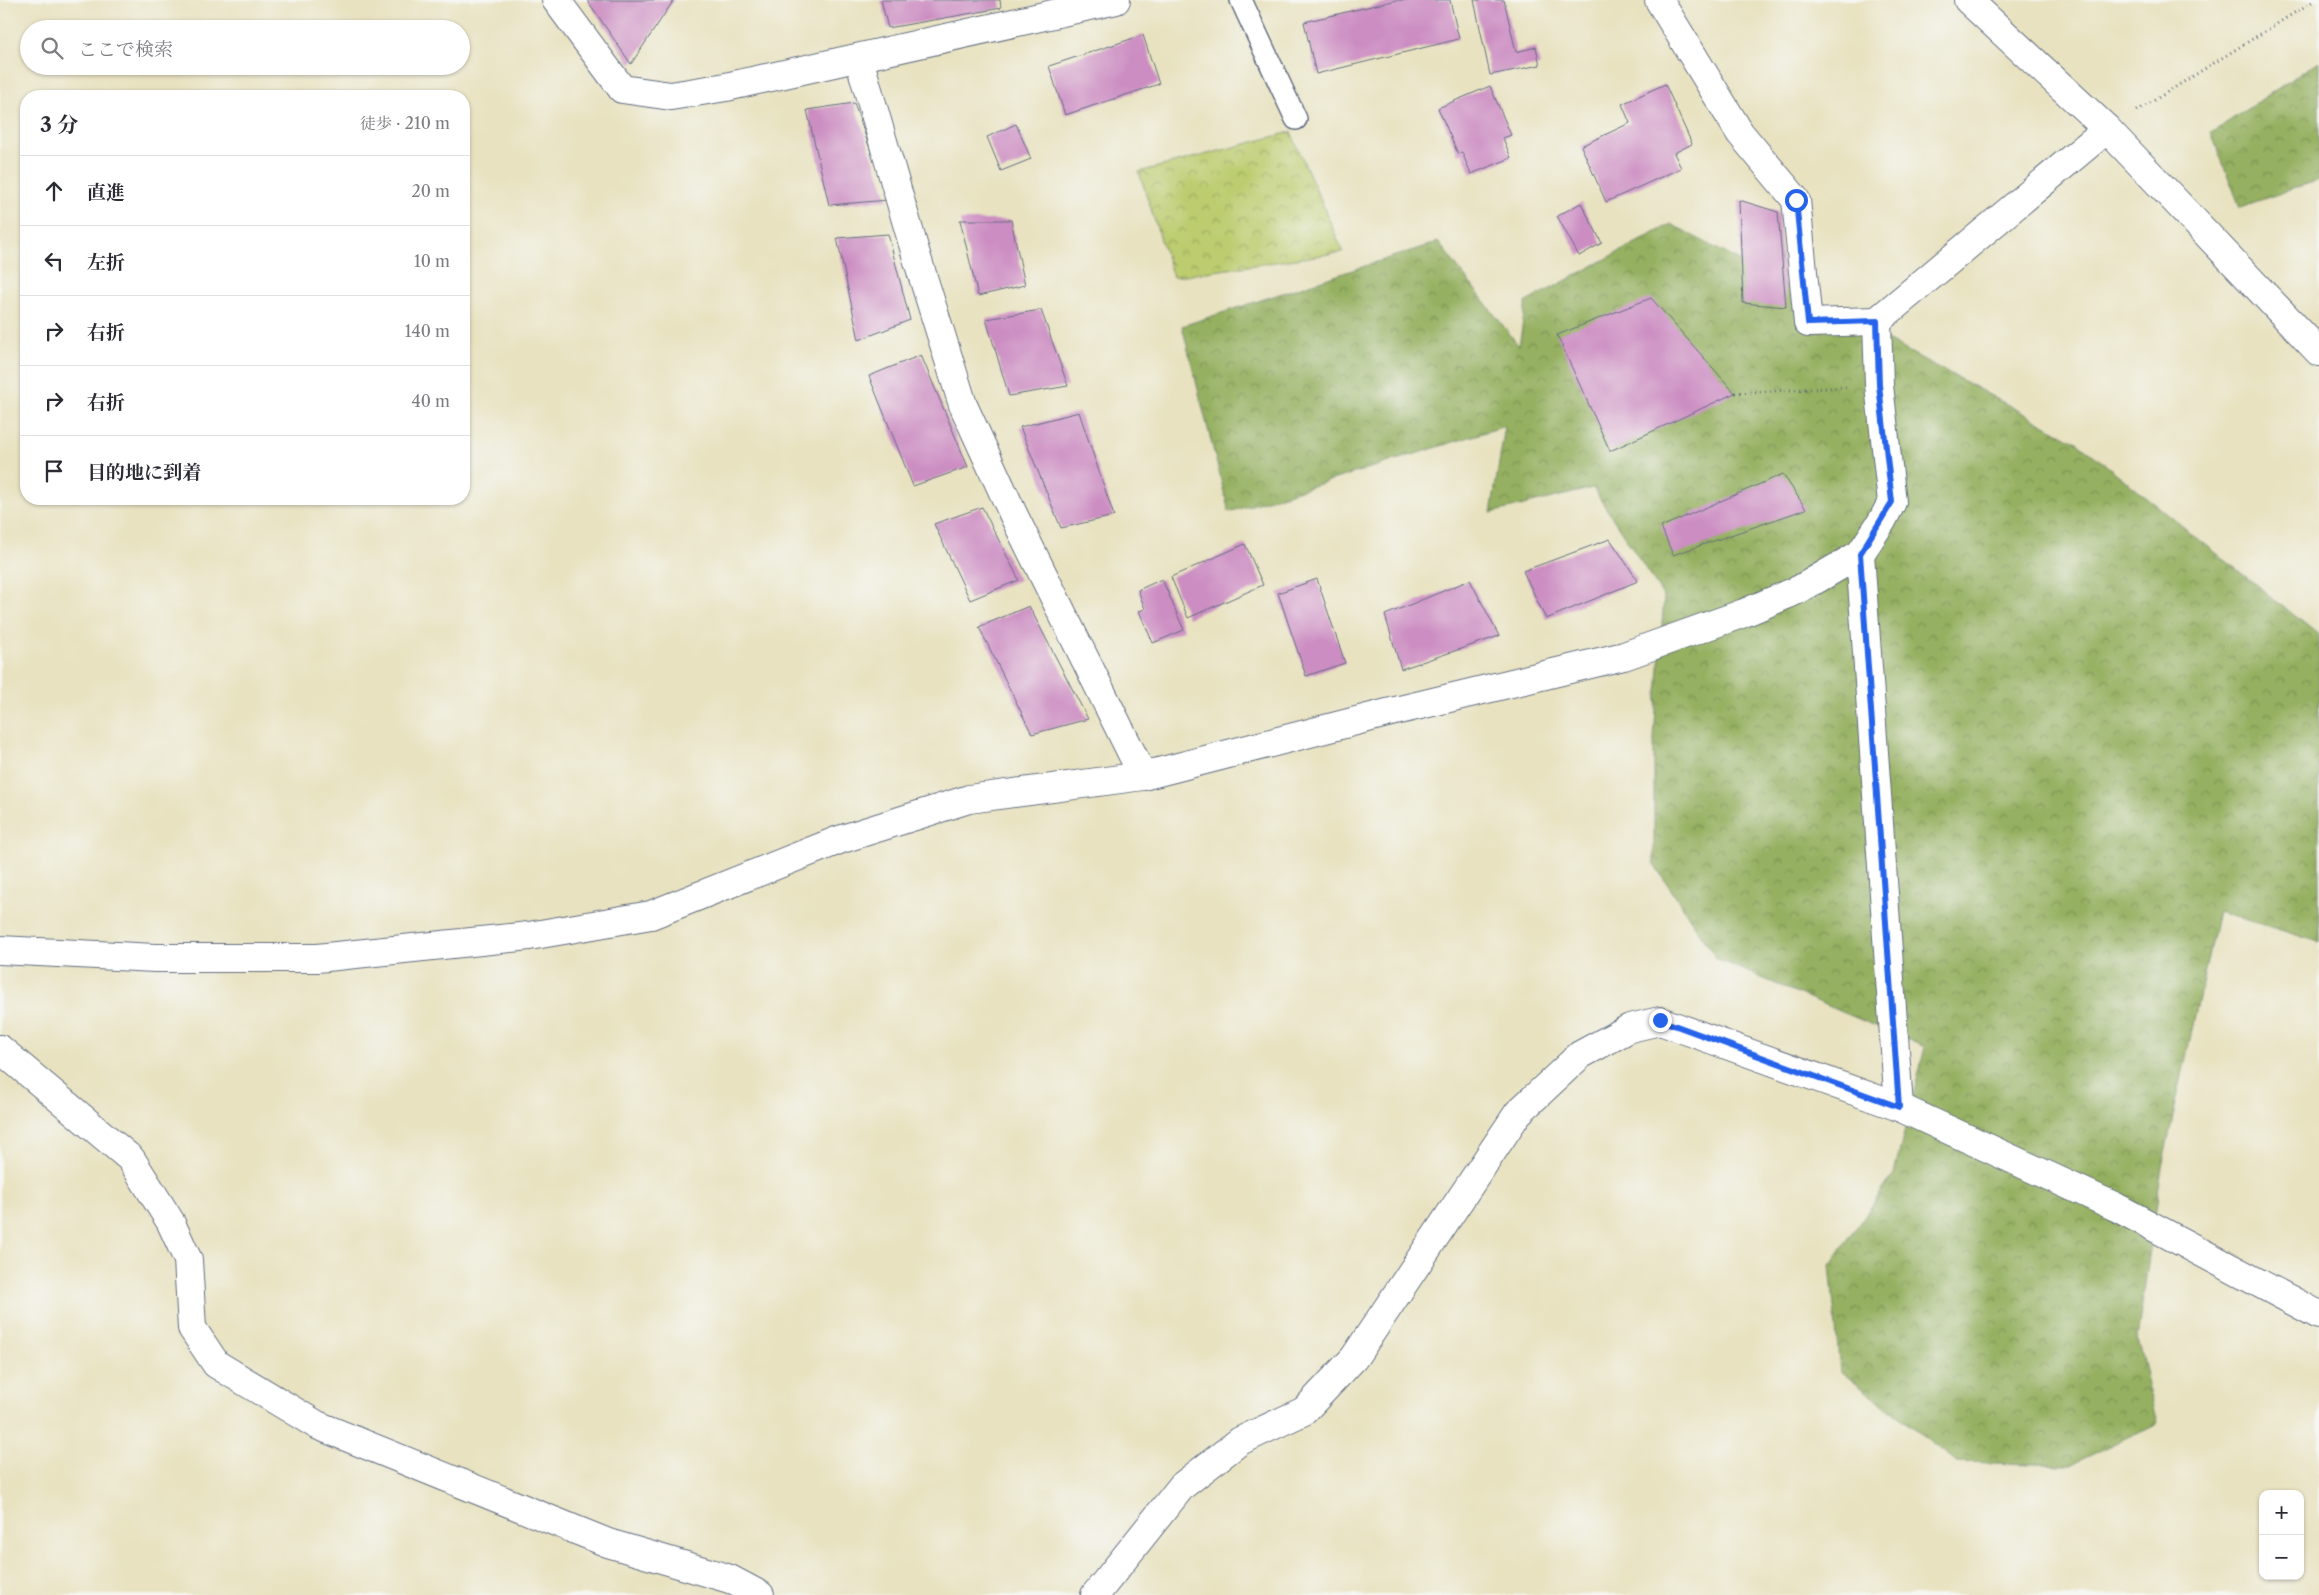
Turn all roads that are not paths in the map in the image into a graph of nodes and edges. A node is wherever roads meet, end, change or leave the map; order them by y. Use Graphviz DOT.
graph roads {
  1 [pos="556,0"];
  2 [pos="1116,0"];
  3 [pos="1242,0"];
  4 [pos="1659,0"];
  5 [pos="1968,0"];
  6 [pos="859,59"];
  7 [pos="1296,119"];
  8 [pos="2107,130"];
  9 [pos="1877,321"];
  10 [pos="2319,352"];
  11 [pos="1860,554"];
  12 [pos="1143,776"];
  13 [pos="0,950"];
  14 [pos="0,1049"];
  15 [pos="1899,1107"];
  16 [pos="2319,1315"];
  17 [pos="760,1595"];
  18 [pos="1095,1595"];
  1 -- 6 [label="street"];
  2 -- 6 [label="street"];
  3 -- 7 [label="lane"];
  4 -- 9 [label="street"];
  5 -- 8 [label="street"];
  6 -- 12 [label="street"];
  8 -- 9 [label="street"];
  8 -- 10 [label="street"];
  9 -- 11 [label="street"];
  11 -- 12 [label="street"];
  11 -- 15 [label="street"];
  12 -- 13 [label="street"];
  14 -- 17 [label="street"];
  15 -- 16 [label="street"];
  15 -- 18 [label="street"];
}
